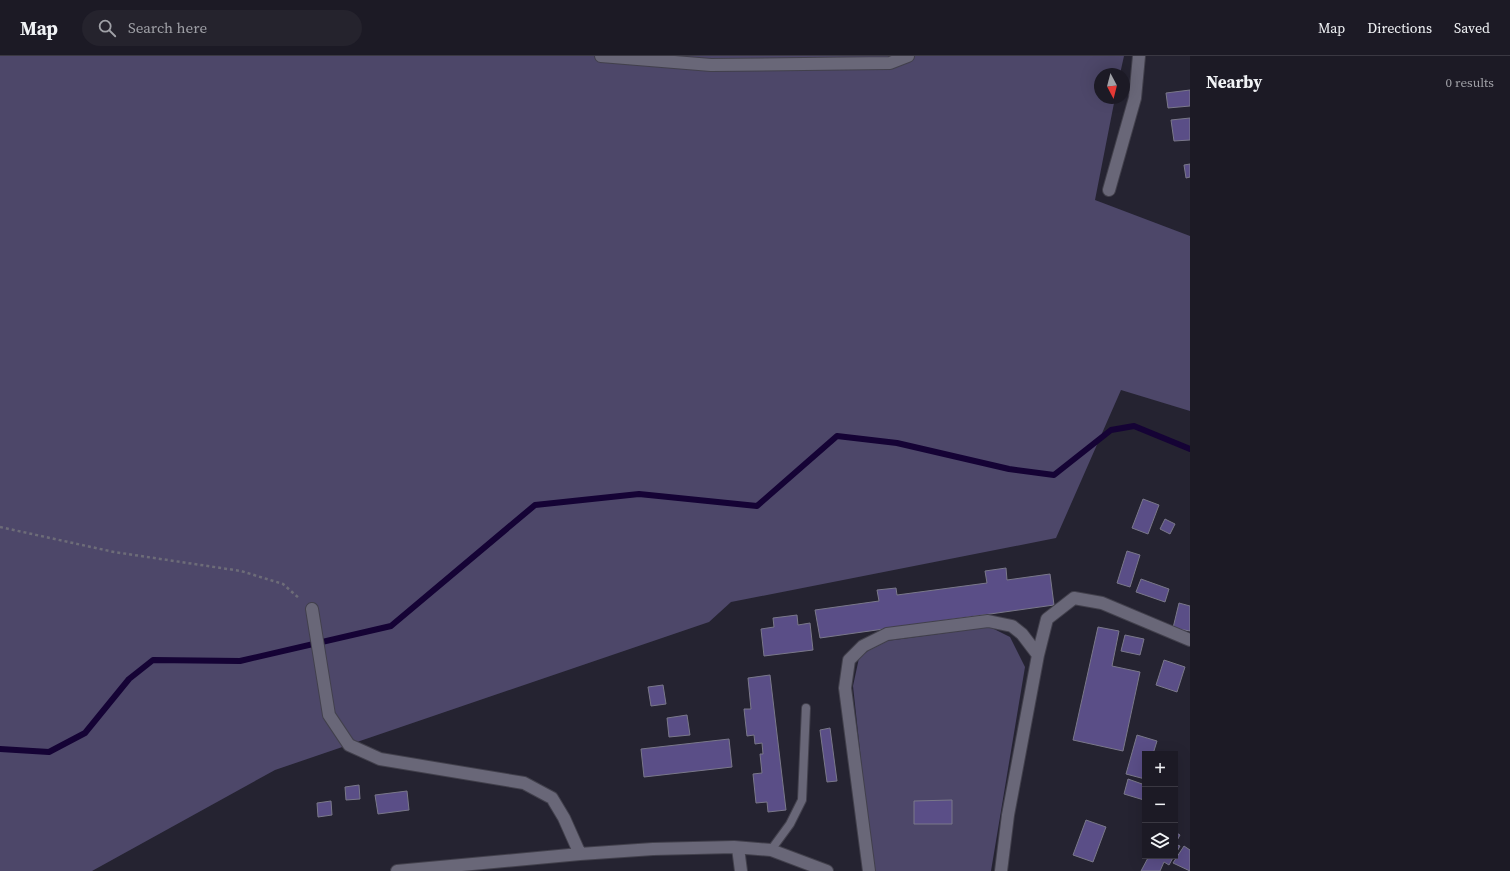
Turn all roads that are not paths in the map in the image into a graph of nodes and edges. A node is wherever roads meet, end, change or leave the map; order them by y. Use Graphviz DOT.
graph roads {
  1 [pos="601,56"];
  2 [pos="908,56"];
  3 [pos="1139,56"];
  4 [pos="1109,190"];
  5 [pos="312,609"];
  6 [pos="1190,640"];
  7 [pos="1038,655"];
  8 [pos="806,708"];
  9 [pos="738,848"];
  10 [pos="771,850"];
  11 [pos="580,854"];
  12 [pos="397,871"];
  13 [pos="741,871"];
  14 [pos="828,871"];
  15 [pos="869,871"];
  16 [pos="1001,871"];
  1 -- 2 [label="street"];
  3 -- 4 [label="street"];
  5 -- 11 [label="street"];
  6 -- 7 [label="street"];
  7 -- 15 [label="street"];
  7 -- 16 [label="street"];
  8 -- 10 [label="lane"];
  9 -- 10 [label="street"];
  9 -- 11 [label="street"];
  9 -- 13 [label="street"];
  10 -- 14 [label="street"];
  11 -- 12 [label="street"];
}
